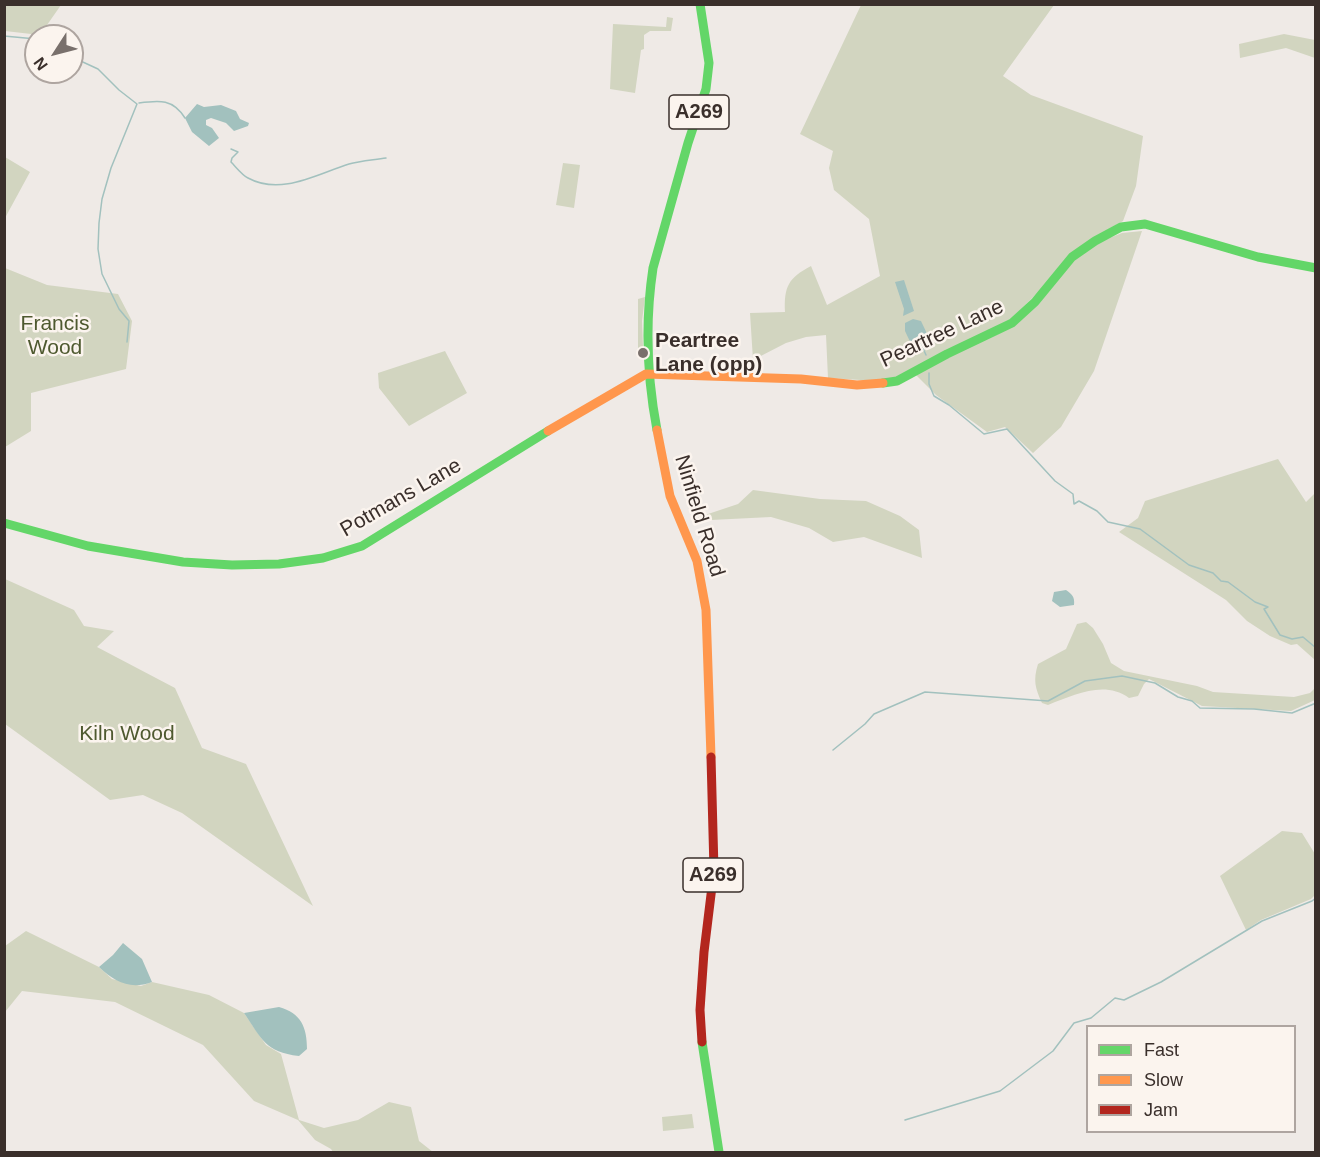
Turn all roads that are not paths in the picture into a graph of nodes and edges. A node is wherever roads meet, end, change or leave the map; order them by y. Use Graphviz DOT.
graph roads {
  1 [pos="700,4"];
  2 [pos="1316,268"];
  3 [pos="651,375"];
  4 [pos="4,524"];
  5 [pos="719,1152"];
  1 -- 3 [label="street, Ninfield Road / A269"];
  2 -- 3 [label="street, Peartree Lane"];
  3 -- 4 [label="street, Potmans Lane"];
  3 -- 5 [label="street, Ninfield Road / A269"];
}
